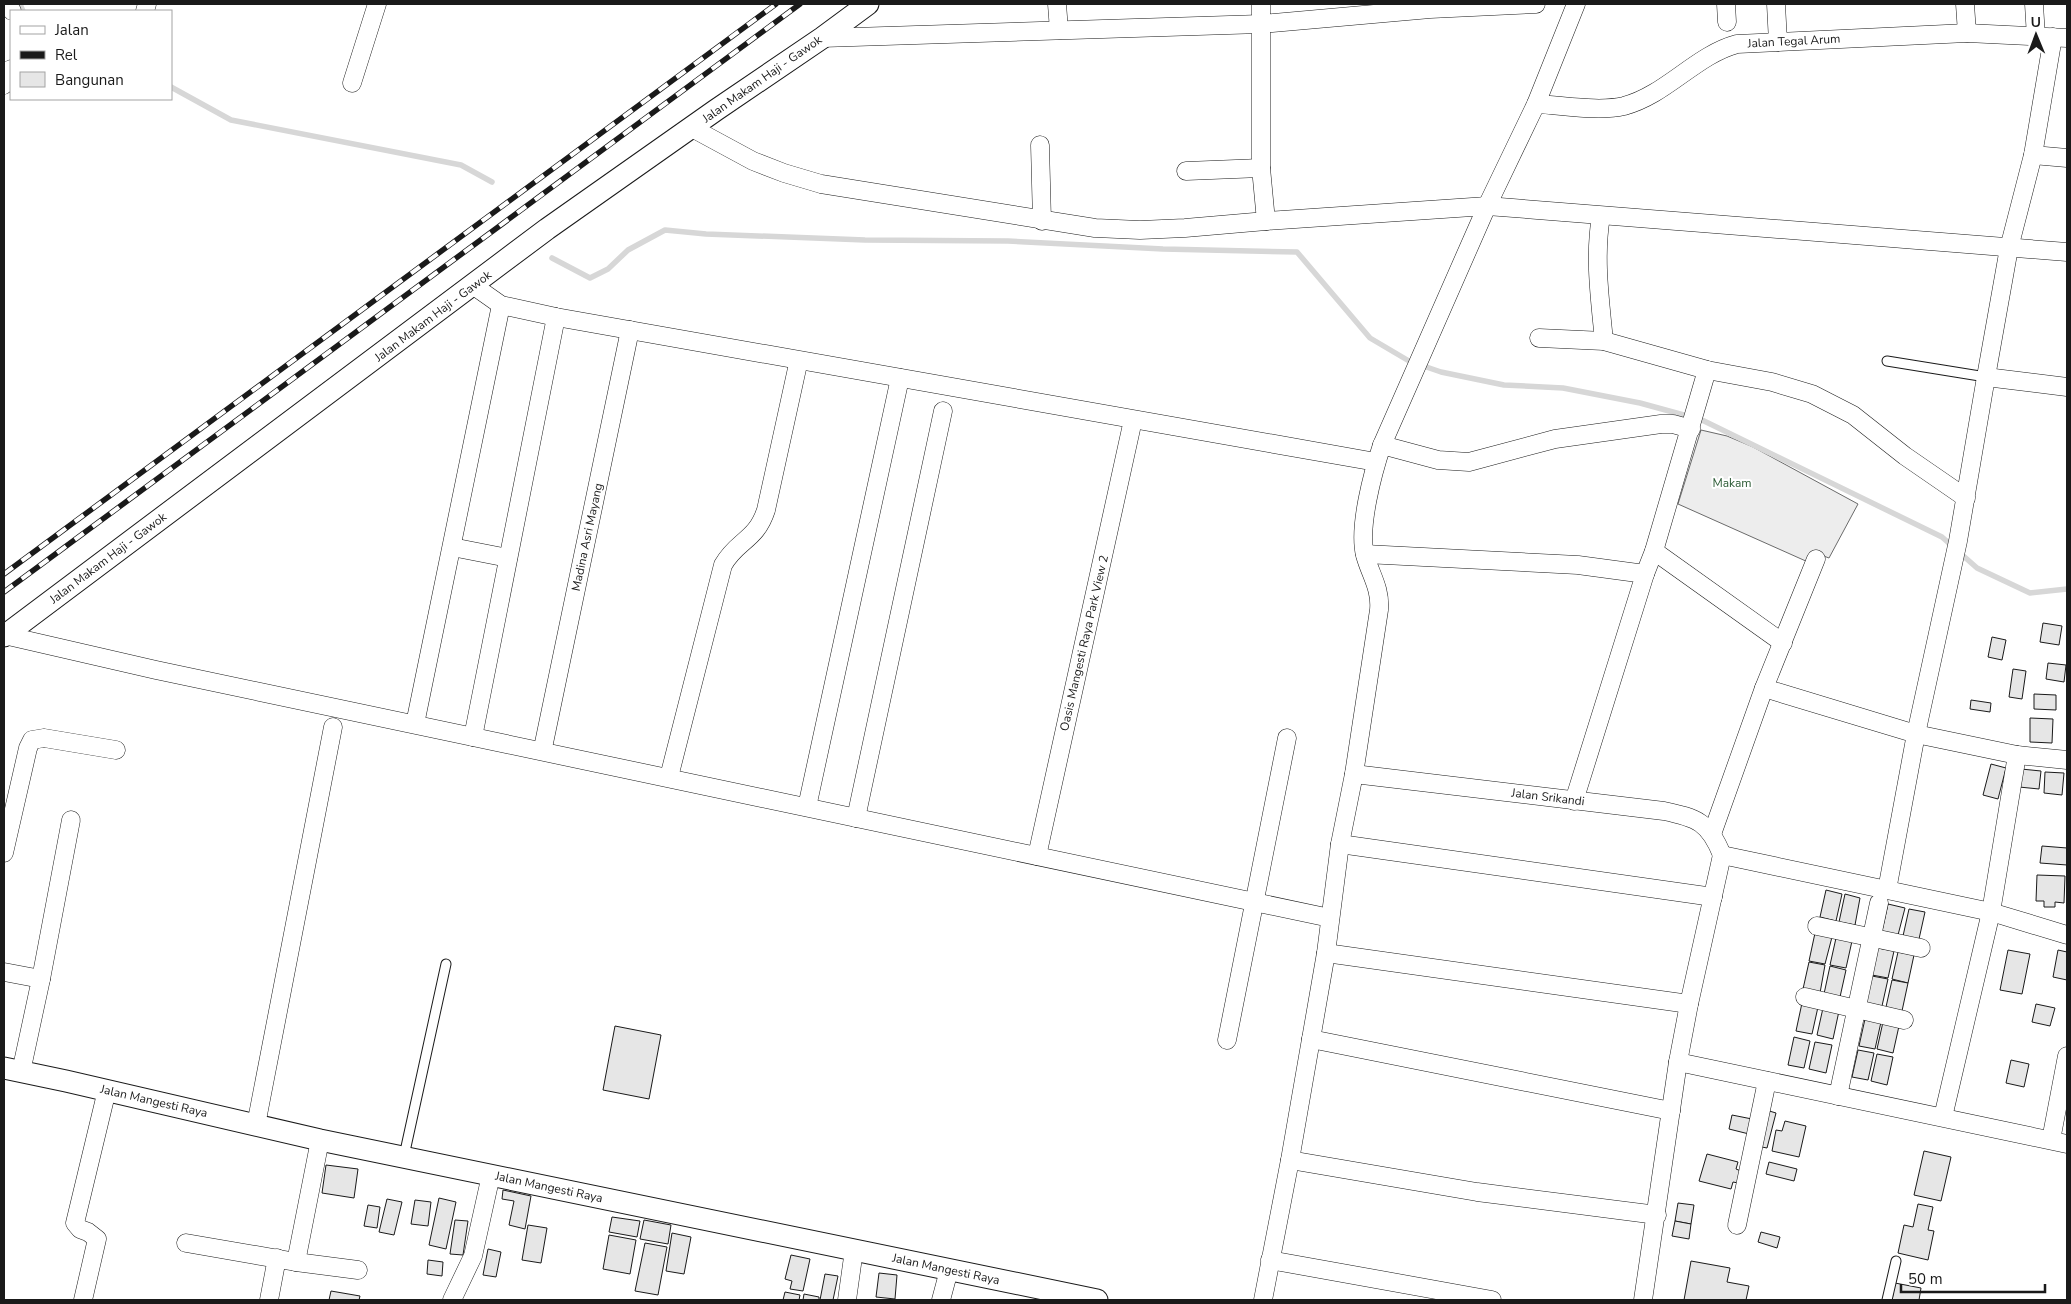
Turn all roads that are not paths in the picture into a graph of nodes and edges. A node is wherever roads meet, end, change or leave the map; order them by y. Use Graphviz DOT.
graph roads {
  1 [pos="377,4"];
  2 [pos="868,4"];
  3 [pos="1057,4"];
  4 [pos="1261,4"];
  5 [pos="1536,4"];
  6 [pos="1576,4"];
  7 [pos="1726,4"];
  8 [pos="1776,4"];
  9 [pos="1965,4"];
  10 [pos="2034,4"];
  11 [pos="1726,22"];
  12 [pos="1261,24"];
  13 [pos="1059,30"];
  14 [pos="1967,33"];
  15 [pos="2052,37"];
  16 [pos="822,38"];
  17 [pos="1778,42"];
  18 [pos="10,71"];
  19 [pos="352,83"];
  20 [pos="4,85"];
  21 [pos="1536,104"];
  22 [pos="692,128"];
  23 [pos="1040,145"];
  24 [pos="2033,156"];
  25 [pos="2067,158"];
  26 [pos="1261,168"];
  27 [pos="1186,171"];
  28 [pos="1487,206"];
  29 [pos="1601,216"];
  30 [pos="1042,221"];
  31 [pos="1266,221"];
  32 [pos="2009,248"];
  33 [pos="2067,252"];
  34 [pos="474,286"];
  35 [pos="501,305"];
  36 [pos="556,317"];
  37 [pos="630,330"];
  38 [pos="1539,338"];
  39 [pos="1604,341"];
  40 [pos="1887,361"];
  41 [pos="798,364"];
  42 [pos="1707,370"];
  43 [pos="1986,377"];
  44 [pos="900,378"];
  45 [pos="2067,387"];
  46 [pos="943,411"];
  47 [pos="1693,422"];
  48 [pos="1131,429"];
  49 [pos="1382,445"];
  50 [pos="1376,462"];
  51 [pos="1966,498"];
  52 [pos="452,547"];
  53 [pos="1654,551"];
  54 [pos="1364,554"];
  55 [pos="508,558"];
  56 [pos="1816,559"];
  57 [pos="1645,574"];
  58 [pos="4,636"];
  59 [pos="1782,643"];
  60 [pos="1764,688"];
  61 [pos="415,724"];
  62 [pos="333,727"];
  63 [pos="1916,734"];
  64 [pos="473,737"];
  65 [pos="1287,738"];
  66 [pos="544,743"];
  67 [pos="116,750"];
  68 [pos="2017,754"];
  69 [pos="2067,760"];
  70 [pos="1354,774"];
  71 [pos="669,778"];
  72 [pos="1574,800"];
  73 [pos="807,807"];
  74 [pos="856,818"];
  75 [pos="70,820"];
  76 [pos="1712,834"];
  77 [pos="1340,844"];
  78 [pos="4,853"];
  79 [pos="1722,855"];
  80 [pos="1037,856"];
  81 [pos="1883,896"];
  82 [pos="1714,897"];
  83 [pos="1254,902"];
  84 [pos="1991,912"];
  85 [pos="1330,918"];
  86 [pos="1817,926"];
  87 [pos="2067,935"];
  88 [pos="1872,938"];
  89 [pos="1920,948"];
  90 [pos="1326,953"];
  91 [pos="446,964"];
  92 [pos="4,972"];
  93 [pos="40,979"];
  94 [pos="1805,997"];
  95 [pos="1689,1004"];
  96 [pos="1857,1009"];
  97 [pos="1904,1020"];
  98 [pos="1311,1039"];
  99 [pos="1227,1040"];
  100 [pos="2067,1056"];
  101 [pos="1678,1062"];
  102 [pos="13,1070"];
  103 [pos="1767,1081"];
  104 [pos="107,1090"];
  105 [pos="1838,1096"];
  106 [pos="1671,1111"];
  107 [pos="1943,1117"];
  108 [pos="256,1125"];
  109 [pos="320,1140"];
  110 [pos="2059,1142"];
  111 [pos="404,1156"];
  112 [pos="1290,1160"];
  113 [pos="491,1175"];
  114 [pos="1657,1216"];
  115 [pos="1737,1225"];
  116 [pos="186,1243"];
  117 [pos="854,1250"];
  118 [pos="277,1258"];
  119 [pos="1270,1260"];
  120 [pos="1896,1261"];
  121 [pos="296,1262"];
  122 [pos="358,1270"];
  123 [pos="949,1270"];
  124 [pos="1087,1299"];
  125 [pos="83,1300"];
  126 [pos="269,1300"];
  127 [pos="452,1300"];
  128 [pos="847,1300"];
  129 [pos="941,1300"];
  130 [pos="1263,1300"];
  131 [pos="1492,1300"];
  132 [pos="1643,1300"];
  133 [pos="1887,1300"];
  1 -- 19 [label="street"];
  2 -- 16 [label="street, Jalan Makam Haji - Gawok"];
  3 -- 13 [label="street"];
  4 -- 12 [label="street"];
  5 -- 12 [label="street"];
  6 -- 21 [label="street"];
  7 -- 11 [label="street"];
  8 -- 17 [label="street"];
  9 -- 14 [label="street"];
  10 -- 15 [label="street"];
  12 -- 13 [label="street"];
  12 -- 26 [label="street"];
  13 -- 16 [label="street"];
  14 -- 15 [label="street, Jalan Tegal Arum"];
  14 -- 17 [label="street, Jalan Tegal Arum"];
  15 -- 24 [label="street"];
  16 -- 22 [label="street, Jalan Makam Haji - Gawok"];
  17 -- 21 [label="street, Jalan Tegal Arum"];
  18 -- 20 [label="street"];
  21 -- 28 [label="street"];
  22 -- 30 [label="street"];
  22 -- 34 [label="street, Jalan Makam Haji - Gawok"];
  23 -- 30 [label="street"];
  24 -- 25 [label="street"];
  24 -- 32 [label="street"];
  26 -- 27 [label="street"];
  26 -- 31 [label="street"];
  28 -- 29 [label="street"];
  28 -- 31 [label="street"];
  28 -- 49 [label="street"];
  29 -- 32 [label="street"];
  29 -- 39 [label="street"];
  30 -- 31 [label="street"];
  32 -- 33 [label="street"];
  32 -- 43 [label="street"];
  34 -- 35 [label="street"];
  34 -- 58 [label="street, Jalan Makam Haji - Gawok"];
  35 -- 36 [label="street"];
  35 -- 52 [label="street"];
  36 -- 37 [label="street"];
  36 -- 55 [label="street"];
  37 -- 44 [label="street"];
  37 -- 66 [label="street, Madina Asri Mayang"];
  38 -- 39 [label="street"];
  39 -- 42 [label="street"];
  40 -- 43 [label="lane"];
  41 -- 71 [label="street"];
  42 -- 47 [label="street"];
  42 -- 51 [label="street"];
  43 -- 45 [label="street"];
  43 -- 51 [label="street"];
  44 -- 50 [label="street"];
  44 -- 73 [label="street"];
  46 -- 74 [label="street"];
  47 -- 49 [label="street"];
  47 -- 53 [label="street"];
  48 -- 80 [label="street, Oasis Mangesti Raya Park View 2"];
  49 -- 50 [label="street"];
  50 -- 54 [label="street"];
  51 -- 63 [label="street"];
  52 -- 55 [label="street"];
  52 -- 61 [label="street"];
  53 -- 57 [label="street"];
  53 -- 59 [label="street"];
  54 -- 57 [label="street"];
  54 -- 70 [label="street"];
  55 -- 64 [label="street"];
  56 -- 59 [label="street"];
  57 -- 72 [label="street"];
  58 -- 61 [label="street"];
  59 -- 60 [label="street"];
  60 -- 63 [label="street"];
  60 -- 76 [label="street"];
  61 -- 64 [label="street"];
  62 -- 108 [label="street"];
  63 -- 68 [label="street"];
  63 -- 81 [label="street"];
  64 -- 71 [label="street"];
  65 -- 83 [label="street"];
  67 -- 78 [label="street"];
  68 -- 69 [label="street"];
  68 -- 84 [label="street"];
  70 -- 72 [label="street, Jalan Srikandi"];
  70 -- 77 [label="street"];
  71 -- 73 [label="street"];
  72 -- 76 [label="street, Jalan Srikandi"];
  73 -- 74 [label="street"];
  74 -- 80 [label="street"];
  75 -- 93 [label="street"];
  76 -- 79 [label="street, Jalan Srikandi"];
  77 -- 82 [label="street"];
  77 -- 85 [label="street"];
  79 -- 81 [label="street"];
  79 -- 82 [label="street"];
  80 -- 83 [label="street"];
  81 -- 84 [label="street"];
  81 -- 88 [label="street"];
  82 -- 95 [label="street"];
  83 -- 85 [label="street"];
  83 -- 99 [label="street"];
  84 -- 87 [label="street"];
  84 -- 107 [label="street"];
  85 -- 90 [label="street"];
  86 -- 88 [label="street"];
  88 -- 89 [label="street"];
  88 -- 96 [label="street"];
  90 -- 95 [label="street"];
  90 -- 98 [label="street"];
  91 -- 111 [label="lane"];
  92 -- 93 [label="street"];
  93 -- 102 [label="street"];
  94 -- 96 [label="street"];
  95 -- 101 [label="street"];
  96 -- 97 [label="street"];
  96 -- 105 [label="street"];
  98 -- 106 [label="street"];
  98 -- 112 [label="street"];
  100 -- 110 [label="street"];
  101 -- 103 [label="street"];
  101 -- 106 [label="street"];
  102 -- 104 [label="street, Jalan Mangesti Raya"];
  103 -- 105 [label="street"];
  103 -- 115 [label="street"];
  104 -- 108 [label="street, Jalan Mangesti Raya"];
  104 -- 125 [label="street"];
  105 -- 107 [label="street"];
  106 -- 114 [label="street"];
  107 -- 110 [label="street"];
  108 -- 109 [label="street, Jalan Mangesti Raya"];
  109 -- 111 [label="street, Jalan Mangesti Raya"];
  109 -- 121 [label="street"];
  111 -- 113 [label="street, Jalan Mangesti Raya"];
  112 -- 114 [label="street"];
  112 -- 119 [label="street"];
  113 -- 117 [label="street, Jalan Mangesti Raya"];
  113 -- 127 [label="street"];
  114 -- 132 [label="street"];
  116 -- 118 [label="street"];
  117 -- 123 [label="street, Jalan Mangesti Raya"];
  117 -- 128 [label="street"];
  118 -- 121 [label="street"];
  118 -- 126 [label="street"];
  119 -- 130 [label="street"];
  119 -- 131 [label="street"];
  120 -- 133 [label="lane"];
  121 -- 122 [label="street"];
  123 -- 124 [label="street, Jalan Mangesti Raya"];
  123 -- 129 [label="street"];
}
